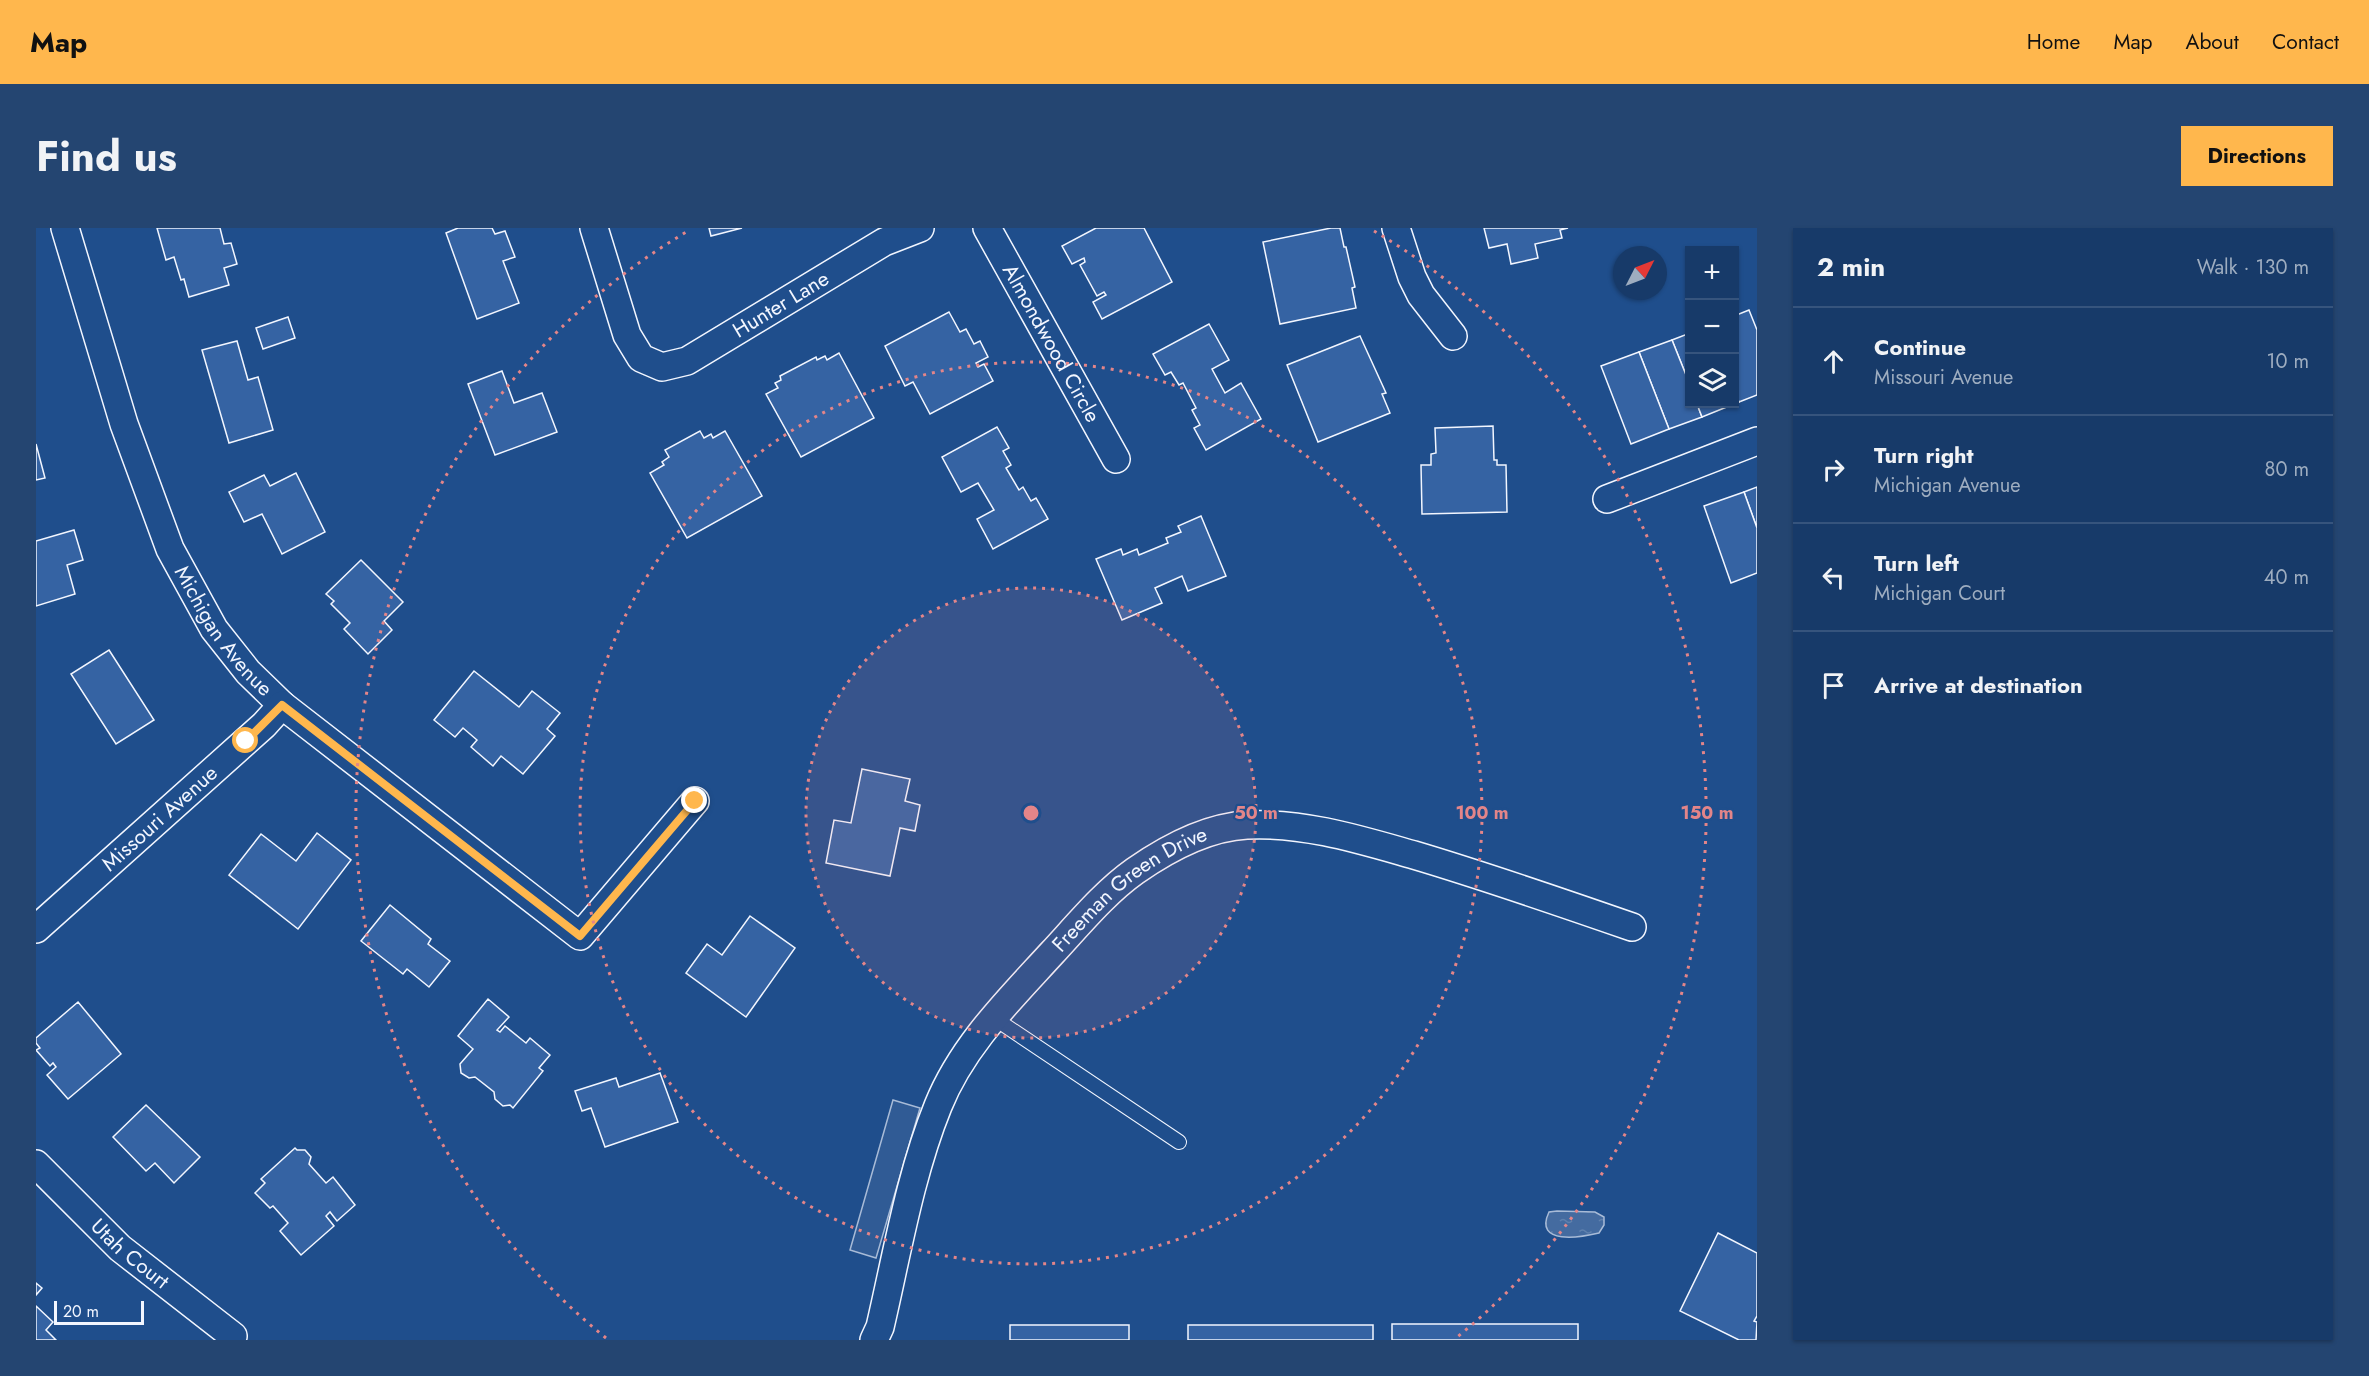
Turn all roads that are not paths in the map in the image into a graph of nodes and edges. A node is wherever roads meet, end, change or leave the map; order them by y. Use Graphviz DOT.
graph roads {
  1 [pos="65,228"];
  2 [pos="594,228"];
  3 [pos="920,228"];
  4 [pos="987,228"];
  5 [pos="1396,228"];
  6 [pos="1452,336"];
  7 [pos="1757,441"];
  8 [pos="1116,459"];
  9 [pos="1607,499"];
  10 [pos="282,705"];
  11 [pos="695,801"];
  12 [pos="1632,927"];
  13 [pos="36,929"];
  14 [pos="994,1018"];
  15 [pos="1179,1142"];
  16 [pos="36,1164"];
  17 [pos="234,1336"];
  18 [pos="874,1340"];
  1 -- 10 [label="street, Michigan Avenue"];
  2 -- 3 [label="street, Hunter Lane"];
  4 -- 8 [label="street, Almondwood Circle"];
  5 -- 6 [label="street"];
  7 -- 9 [label="street"];
  10 -- 11 [label="street, Michigan Avenue"];
  10 -- 13 [label="street, Missouri Avenue"];
  12 -- 14 [label="street, Freeman Green Drive"];
  14 -- 15 [label="lane"];
  14 -- 18 [label="street, Freeman Green Drive"];
  16 -- 17 [label="street, Utah Court"];
}
